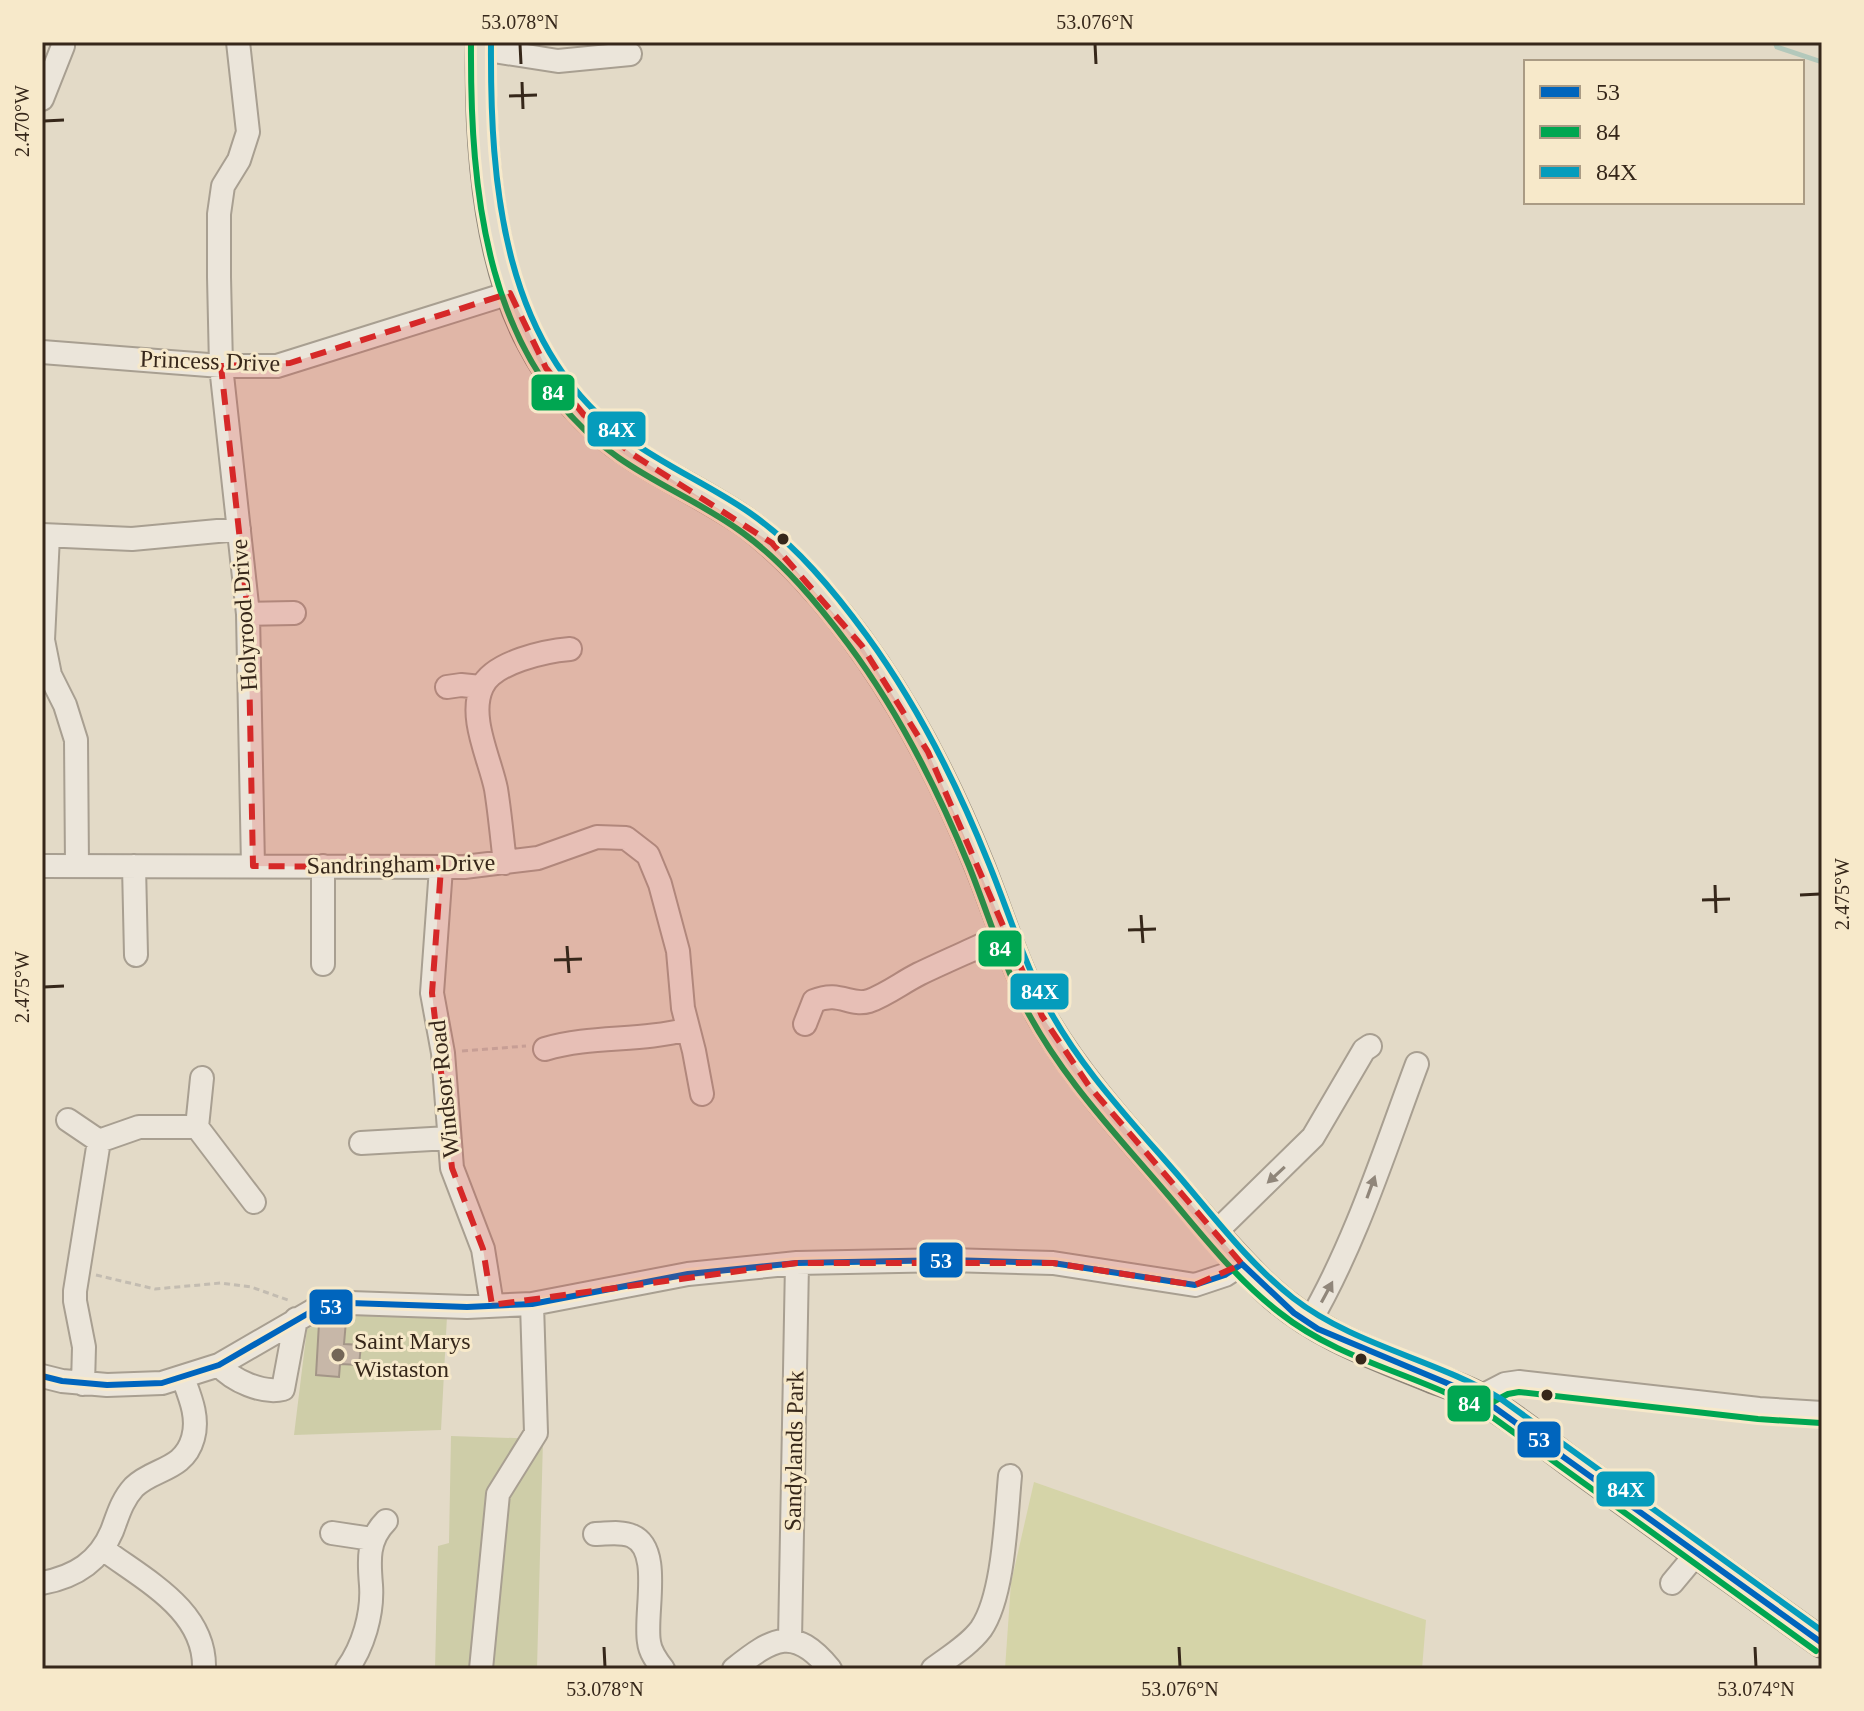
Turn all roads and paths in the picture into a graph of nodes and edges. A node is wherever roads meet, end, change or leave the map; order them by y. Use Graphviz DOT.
graph roads {
  1 [pos="238,42"];
  2 [pos="481,45"];
  3 [pos="67,47"];
  4 [pos="630,54"];
  5 [pos="42,99"];
  6 [pos="510,293"];
  7 [pos="42,352"];
  8 [pos="221,366"];
  9 [pos="239,529"];
  10 [pos="45,535"];
  11 [pos="294,613"];
  12 [pos="248,614"];
  13 [pos="570,649"];
  14 [pos="447,687"];
  15 [pos="481,687"];
  16 [pos="505,863"];
  17 [pos="42,866"];
  18 [pos="77,866"];
  19 [pos="134,866"];
  20 [pos="253,866"];
  21 [pos="323,866"];
  22 [pos="441,868"];
  23 [pos="1006,934"];
  24 [pos="135,958"];
  25 [pos="323,966"];
  26 [pos="805,1024"];
  27 [pos="688,1029"];
  28 [pos="1370,1046"];
  29 [pos="545,1049"];
  30 [pos="443,1053"];
  31 [pos="1417,1064"];
  32 [pos="202,1078"];
  33 [pos="702,1094"];
  34 [pos="68,1120"];
  35 [pos="197,1127"];
  36 [pos="449,1138"];
  37 [pos="99,1141"];
  38 [pos="361,1143"];
  39 [pos="254,1202"];
  40 [pos="1215,1233"];
  41 [pos="797,1263"];
  42 [pos="1242,1264"];
  43 [pos="79,1271"];
  44 [pos="532,1304"];
  45 [pos="492,1305"];
  46 [pos="305,1314"];
  47 [pos="1309,1323"];
  48 [pos="219,1365"];
  49 [pos="42,1376"];
  50 [pos="183,1378"];
  51 [pos="83,1384"];
  52 [pos="1480,1397"];
  53 [pos="1822,1413"];
  54 [pos="1010,1476"];
  55 [pos="332,1533"];
  56 [pos="595,1534"];
  57 [pos="103,1549"];
  58 [pos="1697,1553"];
  59 [pos="42,1583"];
  60 [pos="1672,1583"];
  61 [pos="790,1640"];
  62 [pos="1822,1643"];
  63 [pos="204,1669"];
  64 [pos="347,1669"];
  65 [pos="481,1669"];
  66 [pos="663,1669"];
  67 [pos="734,1669"];
  68 [pos="830,1669"];
  69 [pos="933,1669"];
  1 -- 8 [label="street, Holyrood Drive"];
  2 -- 4 [label="street"];
  2 -- 6 [label="main road"];
  3 -- 5 [label="street"];
  6 -- 8 [label="street, Princess Drive"];
  6 -- 23 [label="main road"];
  7 -- 8 [label="street, Princess Drive"];
  8 -- 9 [label="street, Holyrood Drive"];
  9 -- 10 [label="street"];
  9 -- 12 [label="street, Holyrood Drive"];
  10 -- 18 [label="street"];
  11 -- 12 [label="street"];
  12 -- 20 [label="street, Holyrood Drive"];
  13 -- 15 [label="street"];
  14 -- 15 [label="street"];
  15 -- 16 [label="street"];
  16 -- 22 [label="street, Sandringham Drive"];
  16 -- 27 [label="street, Sandringham Drive"];
  17 -- 18 [label="street, Sandringham Drive"];
  18 -- 19 [label="street, Sandringham Drive"];
  19 -- 20 [label="street, Sandringham Drive"];
  19 -- 24 [label="street"];
  20 -- 21 [label="street, Sandringham Drive"];
  21 -- 22 [label="street, Sandringham Drive"];
  21 -- 25 [label="street"];
  22 -- 30 [label="street, Windsor Road"];
  23 -- 26 [label="street"];
  23 -- 40 [label="main road"];
  27 -- 29 [label="street"];
  27 -- 33 [label="street, Sandringham Drive"];
  28 -- 40 [label="street, one-way"];
  29 -- 30 [label="path"];
  30 -- 36 [label="street, Windsor Road"];
  47 -- 31 [label="street, one-way"];
  32 -- 35 [label="street"];
  34 -- 37 [label="street"];
  35 -- 37 [label="street"];
  35 -- 39 [label="street"];
  36 -- 38 [label="street"];
  36 -- 45 [label="street, Windsor Road"];
  37 -- 43 [label="street"];
  40 -- 42 [label="main road"];
  41 -- 42 [label="street"];
  41 -- 44 [label="street"];
  41 -- 61 [label="street, Sandylands Park"];
  42 -- 47 [label="main road"];
  43 -- 46 [label="path"];
  43 -- 51 [label="street"];
  44 -- 45 [label="street"];
  44 -- 65 [label="street"];
  45 -- 46 [label="street"];
  46 -- 48 [label="street"];
  46 -- 48 [label="street"];
  47 -- 52 [label="main road"];
  48 -- 50 [label="street"];
  49 -- 51 [label="street"];
  50 -- 51 [label="street"];
  50 -- 57 [label="street"];
  52 -- 53 [label="street"];
  52 -- 58 [label="main road"];
  54 -- 69 [label="street"];
  55 -- 64 [label="street"];
  56 -- 66 [label="street"];
  57 -- 59 [label="street"];
  57 -- 63 [label="street"];
  58 -- 60 [label="street"];
  58 -- 62 [label="main road"];
  61 -- 67 [label="street"];
  61 -- 68 [label="street"];
}
